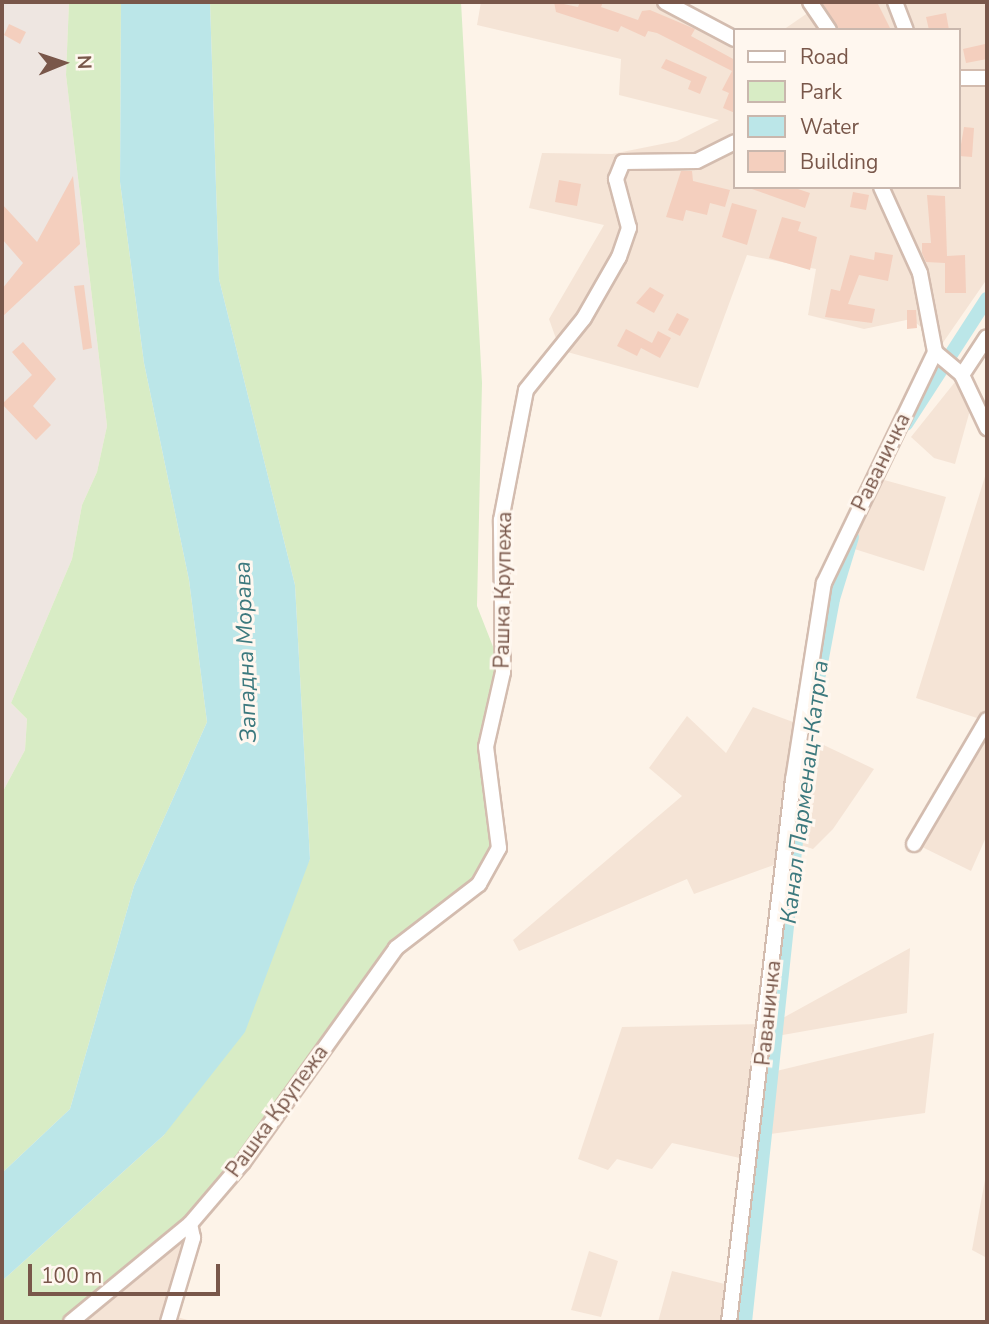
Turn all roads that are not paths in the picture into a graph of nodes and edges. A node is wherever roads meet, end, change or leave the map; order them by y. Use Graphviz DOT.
graph roads {
  1 [pos="666,2"];
  2 [pos="810,2"];
  3 [pos="895,2"];
  4 [pos="828,28"];
  5 [pos="905,28"];
  6 [pos="734,38"];
  7 [pos="961,78"];
  8 [pos="987,78"];
  9 [pos="734,142"];
  10 [pos="882,189"];
  11 [pos="987,337"];
  12 [pos="937,354"];
  13 [pos="958,371"];
  14 [pos="987,428"];
  15 [pos="987,720"];
  16 [pos="914,844"];
  17 [pos="190,1224"];
  18 [pos="71,1322"];
  19 [pos="168,1322"];
  20 [pos="729,1322"];
  1 -- 6 [label="street"];
  2 -- 4 [label="street"];
  3 -- 5 [label="street"];
  7 -- 8 [label="street"];
  9 -- 17 [label="street, Рашка Крупежа"];
  10 -- 12 [label="street"];
  11 -- 13 [label="street"];
  12 -- 13 [label="street"];
  12 -- 20 [label="street, Раваничка"];
  13 -- 14 [label="street"];
  15 -- 16 [label="street"];
  17 -- 18 [label="street, Рашка Крупежа"];
  17 -- 19 [label="street"];
}
